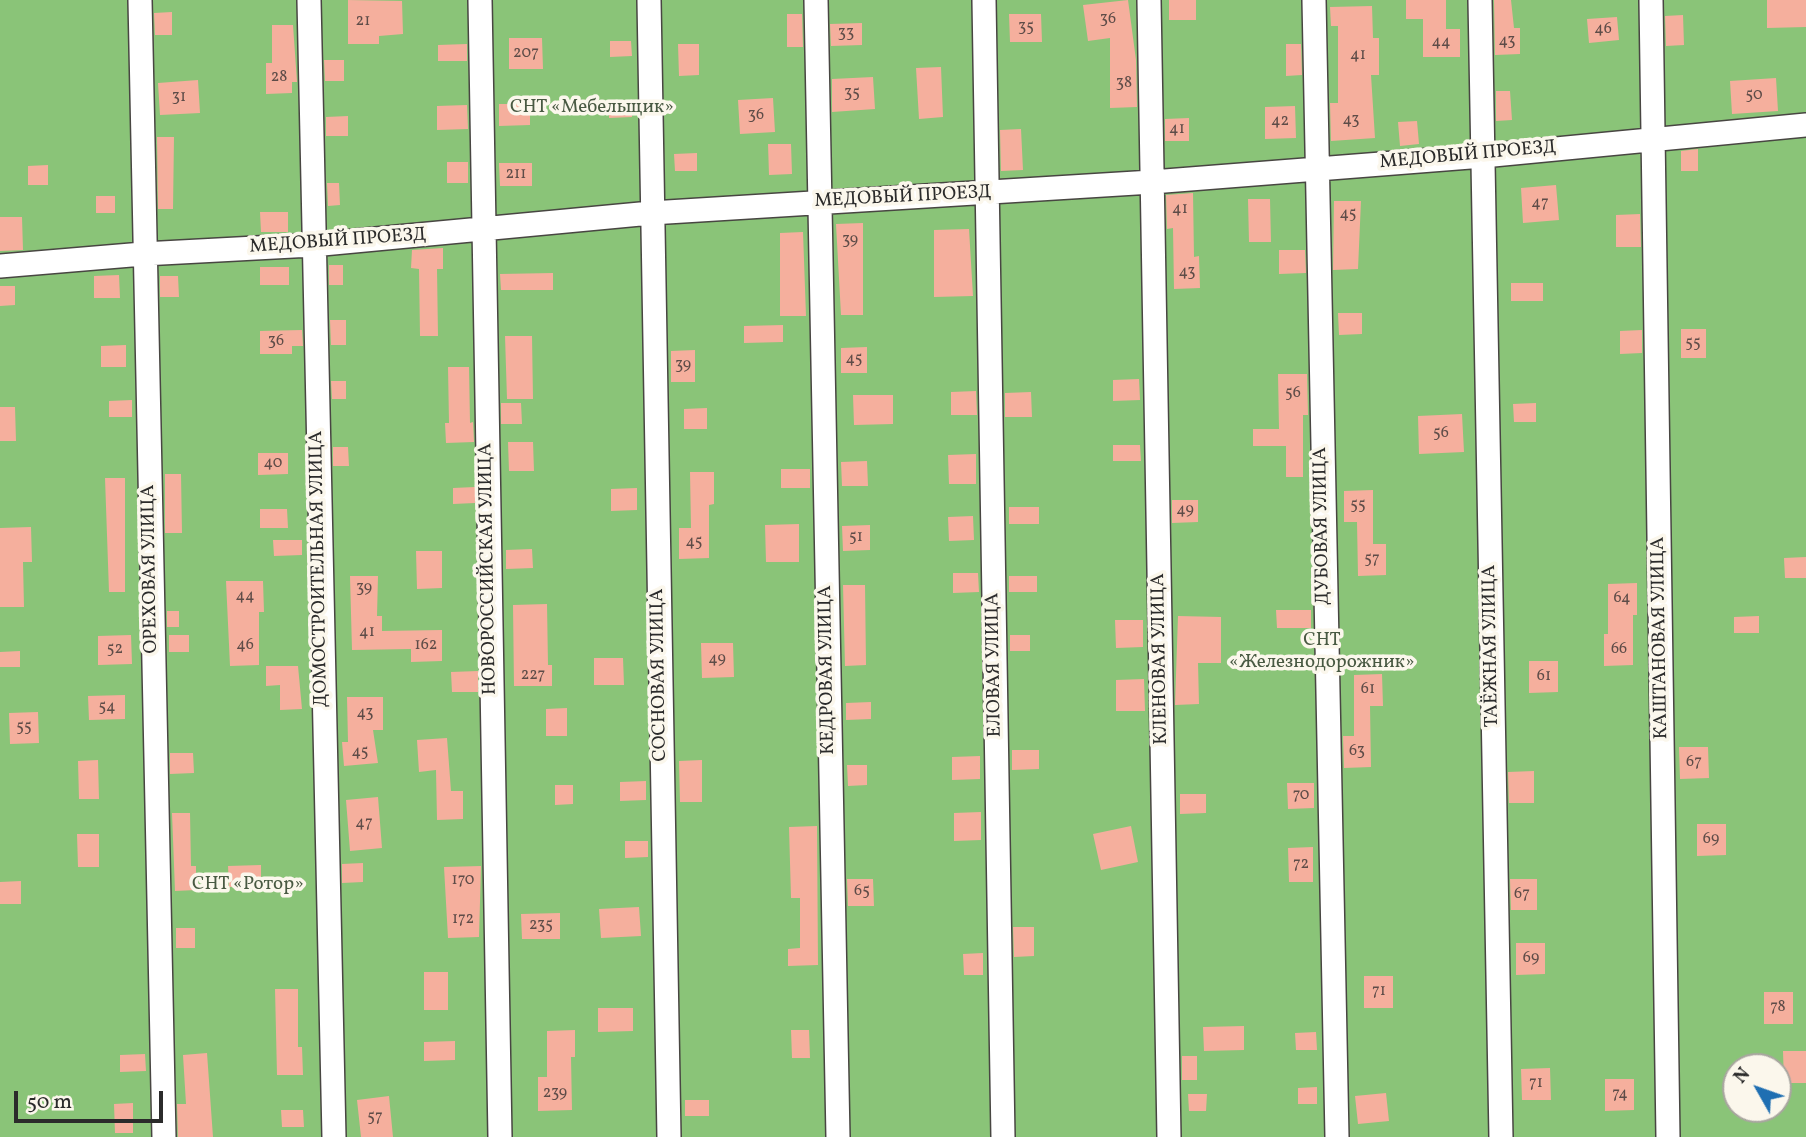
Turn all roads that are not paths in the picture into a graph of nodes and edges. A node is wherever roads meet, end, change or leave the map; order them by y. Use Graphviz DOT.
graph roads {
  1 [pos="140,0"];
  2 [pos="309,0"];
  3 [pos="480,0"];
  4 [pos="649,0"];
  5 [pos="816,0"];
  6 [pos="984,0"];
  7 [pos="1149,0"];
  8 [pos="1314,0"];
  9 [pos="1480,0"];
  10 [pos="1651,0"];
  11 [pos="1806,125"];
  12 [pos="1653,139"];
  13 [pos="1483,156"];
  14 [pos="1315,167"];
  15 [pos="1153,182"];
  16 [pos="987,194"];
  17 [pos="818,202"];
  18 [pos="651,213"];
  19 [pos="483,230"];
  20 [pos="312,245"];
  21 [pos="143,254"];
  22 [pos="0,266"];
  23 [pos="164,1137"];
  24 [pos="334,1137"];
  25 [pos="500,1137"];
  26 [pos="669,1137"];
  27 [pos="838,1137"];
  28 [pos="1003,1137"];
  29 [pos="1169,1137"];
  30 [pos="1337,1137"];
  31 [pos="1501,1137"];
  32 [pos="1668,1137"];
  1 -- 21 [label="street, ОРЕХОВАЯ УЛИЦА"];
  2 -- 20 [label="street, ДОМОСТРОИТЕЛЬНАЯ УЛИЦА"];
  3 -- 19 [label="street, НОВОРОССИЙСКАЯ УЛИЦА"];
  4 -- 18 [label="street, СОСНОВАЯ УЛИЦА"];
  5 -- 17 [label="street, КЕДРОВАЯ УЛИЦА"];
  6 -- 16 [label="street, ЕЛОВАЯ УЛИЦА"];
  7 -- 15 [label="street, КЛЕНОВАЯ УЛИЦА"];
  8 -- 14 [label="street, ДУБОВАЯ УЛИЦА"];
  9 -- 13 [label="street, ТАЁЖНАЯ УЛИЦА"];
  10 -- 12 [label="street, КАШТАНОВАЯ УЛИЦА"];
  11 -- 12 [label="street, МЕДОВЫЙ ПРОЕЗД"];
  12 -- 13 [label="street, МЕДОВЫЙ ПРОЕЗД"];
  12 -- 32 [label="street, КАШТАНОВАЯ УЛИЦА"];
  13 -- 14 [label="street, МЕДОВЫЙ ПРОЕЗД"];
  13 -- 31 [label="street, ТАЁЖНАЯ УЛИЦА"];
  14 -- 15 [label="street, МЕДОВЫЙ ПРОЕЗД"];
  14 -- 30 [label="street, ДУБОВАЯ УЛИЦА"];
  15 -- 16 [label="street, МЕДОВЫЙ ПРОЕЗД"];
  15 -- 29 [label="street, КЛЕНОВАЯ УЛИЦА"];
  16 -- 17 [label="street, МЕДОВЫЙ ПРОЕЗД"];
  16 -- 28 [label="street, ЕЛОВАЯ УЛИЦА"];
  17 -- 18 [label="street, МЕДОВЫЙ ПРОЕЗД"];
  17 -- 27 [label="street, КЕДРОВАЯ УЛИЦА"];
  18 -- 19 [label="street, МЕДОВЫЙ ПРОЕЗД"];
  18 -- 26 [label="street, СОСНОВАЯ УЛИЦА"];
  19 -- 20 [label="street, МЕДОВЫЙ ПРОЕЗД"];
  19 -- 25 [label="street, НОВОРОССИЙСКАЯ УЛИЦА"];
  20 -- 21 [label="street, МЕДОВЫЙ ПРОЕЗД"];
  20 -- 24 [label="street, ДОМОСТРОИТЕЛЬНАЯ УЛИЦА"];
  21 -- 22 [label="street, МЕДОВЫЙ ПРОЕЗД"];
  21 -- 23 [label="street, ОРЕХОВАЯ УЛИЦА"];
}
